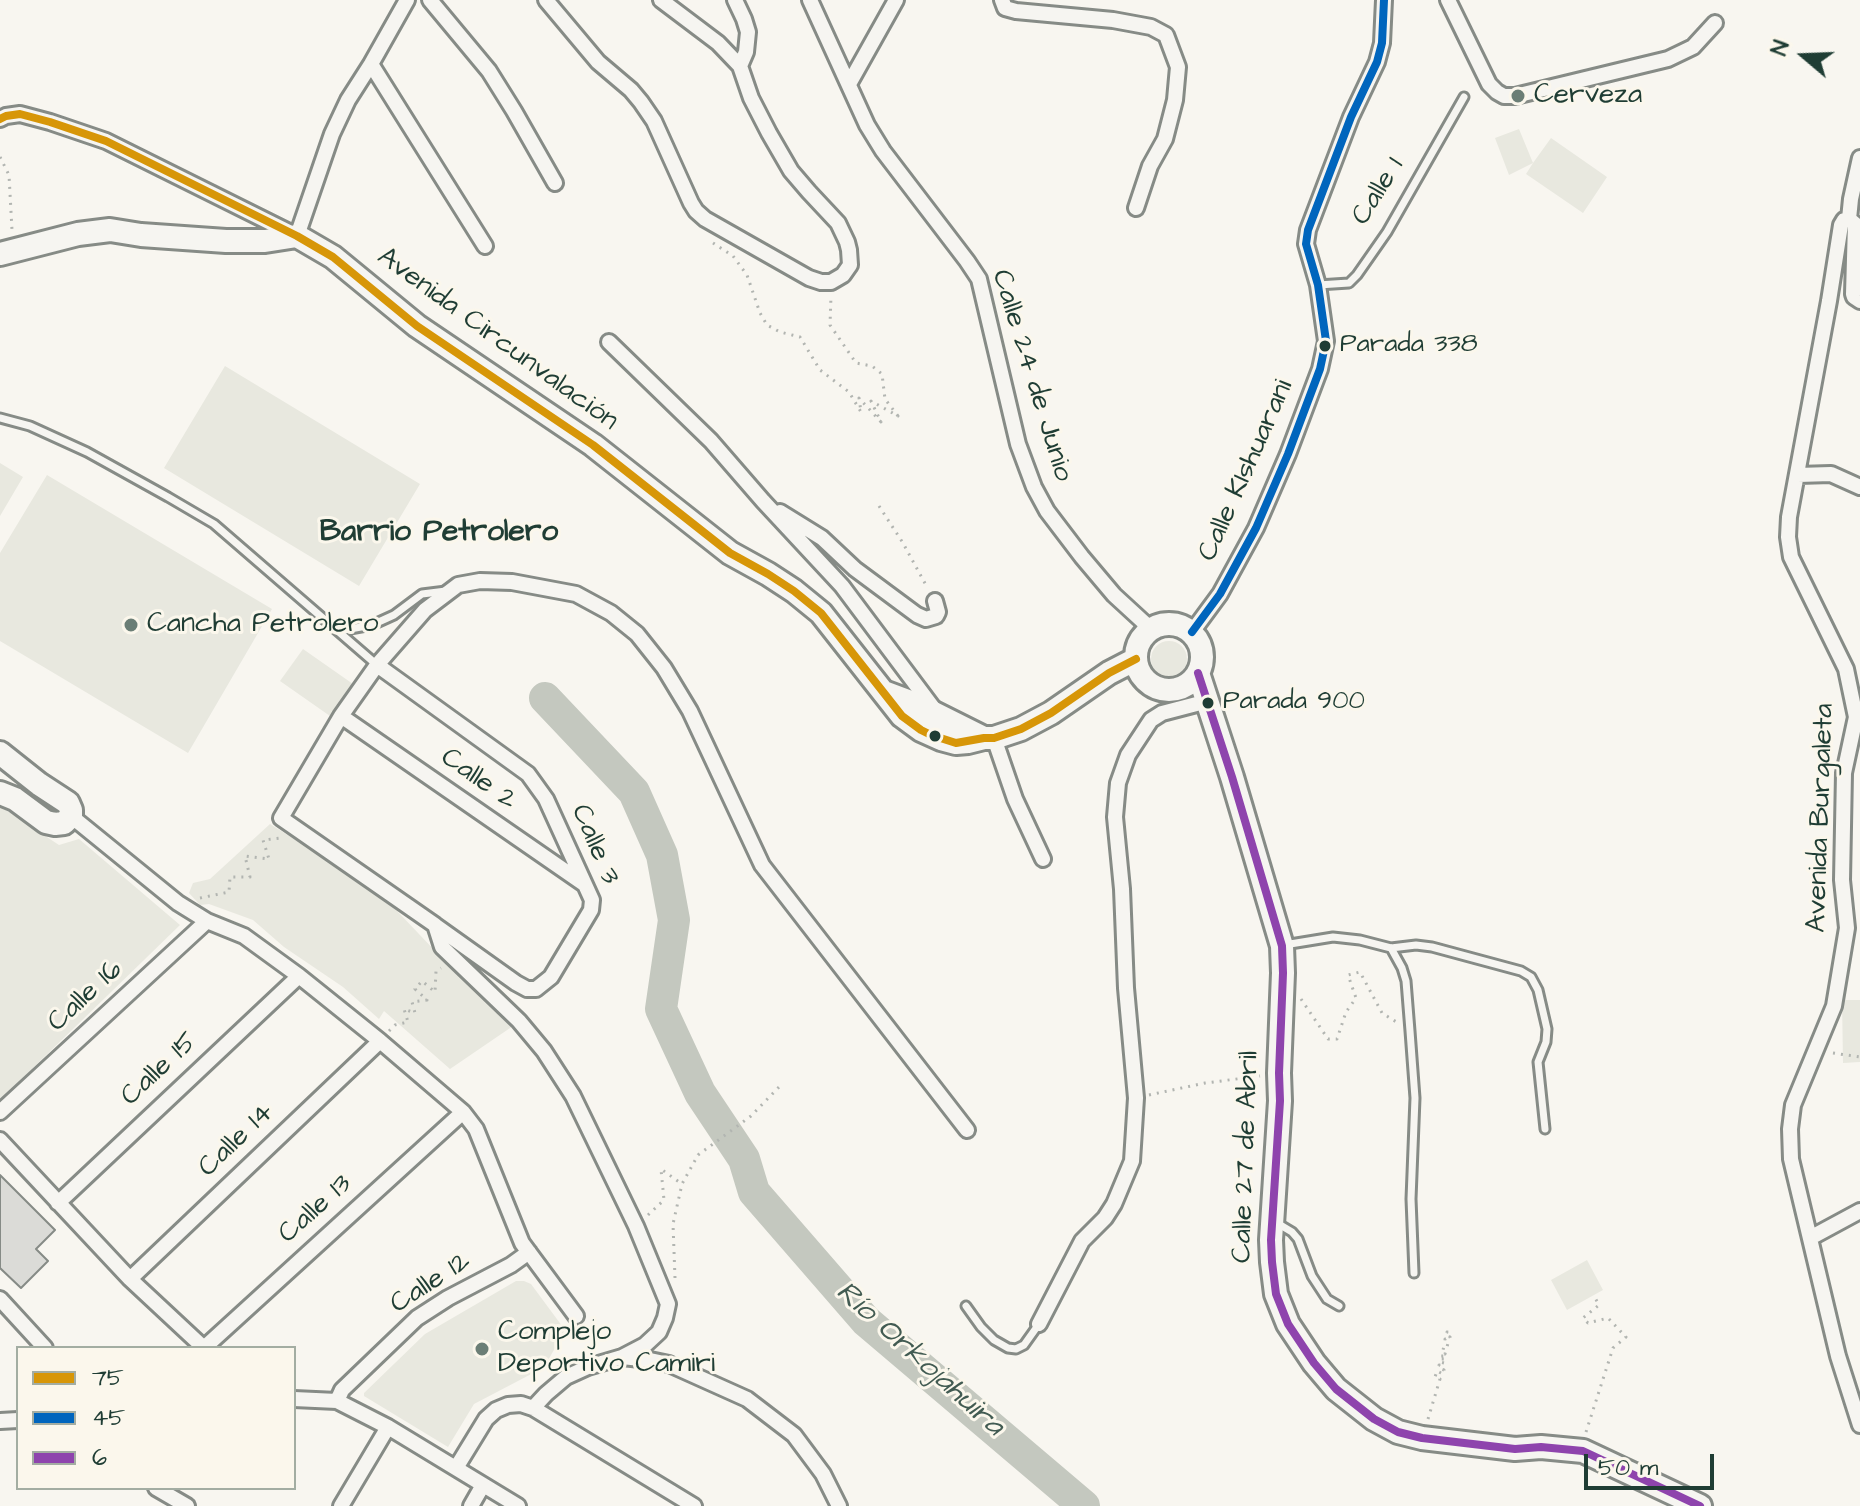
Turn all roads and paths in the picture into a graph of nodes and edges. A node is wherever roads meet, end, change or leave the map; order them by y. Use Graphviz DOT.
graph roads {
  1 [pos="407,0"];
  2 [pos="430,0"];
  3 [pos="546,0"];
  4 [pos="661,0"];
  5 [pos="735,0"];
  6 [pos="810,0"];
  7 [pos="896,0"];
  8 [pos="1002,0"];
  9 [pos="1384,0"];
  10 [pos="1448,0"];
  11 [pos="1715,23"];
  12 [pos="371,64"];
  13 [pos="740,66"];
  14 [pos="849,84"];
  15 [pos="1464,97"];
  16 [pos="0,107"];
  17 [pos="20,114"];
  18 [pos="0,119"];
  19 [pos="0,157"];
  20 [pos="1860,158"];
  21 [pos="555,183"];
  22 [pos="1136,208"];
  23 [pos="1849,219"];
  24 [pos="297,236"];
  25 [pos="713,243"];
  26 [pos="485,246"];
  27 [pos="7,252"];
  28 [pos="831,282"];
  29 [pos="1318,285"];
  30 [pos="1860,301"];
  31 [pos="609,342"];
  32 [pos="0,418"];
  33 [pos="1798,475"];
  34 [pos="1860,487"];
  35 [pos="763,501"];
  36 [pos="879,506"];
  37 [pos="450,590"];
  38 [pos="935,601"];
  39 [pos="1151,629"];
  40 [pos="339,631"];
  41 [pos="1192,632"];
  42 [pos="1136,659"];
  43 [pos="377,665"];
  44 [pos="1198,673"];
  45 [pos="1208,701"];
  46 [pos="341,716"];
  47 [pos="1858,717"];
  48 [pos="934,724"];
  49 [pos="989,738"];
  50 [pos="0,753"];
  51 [pos="0,793"];
  52 [pos="71,816"];
  53 [pos="281,818"];
  54 [pos="1043,859"];
  55 [pos="586,886"];
  56 [pos="178,903"];
  57 [pos="207,921"];
  58 [pos="435,925"];
  59 [pos="1854,928"];
  60 [pos="1282,946"];
  61 [pos="1391,948"];
  62 [pos="455,960"];
  63 [pos="299,976"];
  64 [pos="1301,999"];
  65 [pos="1410,1031"];
  66 [pos="380,1041"];
  67 [pos="1818,1048"];
  68 [pos="1860,1057"];
  69 [pos="1279,1073"];
  70 [pos="780,1086"];
  71 [pos="1136,1098"];
  72 [pos="0,1112"];
  73 [pos="463,1112"];
  74 [pos="1545,1129"];
  75 [pos="967,1130"];
  76 [pos="0,1140"];
  77 [pos="682,1184"];
  78 [pos="58,1203"];
  79 [pos="1860,1211"];
  80 [pos="1272,1220"];
  81 [pos="636,1226"];
  82 [pos="1810,1238"];
  83 [pos="529,1252"];
  84 [pos="1414,1273"];
  85 [pos="130,1279"];
  86 [pos="1594,1296"];
  87 [pos="0,1299"];
  88 [pos="668,1304"];
  89 [pos="966,1306"];
  90 [pos="1339,1306"];
  91 [pos="576,1316"];
  92 [pos="1039,1324"];
  93 [pos="1452,1330"];
  94 [pos="43,1346"];
  95 [pos="202,1346"];
  96 [pos="206,1346"];
  97 [pos="622,1357"];
  98 [pos="296,1399"];
  99 [pos="337,1401"];
  100 [pos="533,1408"];
  101 [pos="1860,1425"];
  102 [pos="388,1427"];
  103 [pos="1422,1438"];
  104 [pos="1583,1451"];
  105 [pos="456,1468"];
  106 [pos="483,1485"];
  107 [pos="159,1490"];
  108 [pos="187,1506"];
  109 [pos="341,1506"];
  110 [pos="471,1506"];
  111 [pos="518,1506"];
  112 [pos="694,1506"];
  113 [pos="839,1506"];
  114 [pos="1700,1506"];
  1 -- 12 [label="street"];
  2 -- 21 [label="street"];
  3 -- 28 [label="street"];
  4 -- 13 [label="street"];
  5 -- 13 [label="street"];
  6 -- 14 [label="street, Calle 24 de Junio"];
  7 -- 14 [label="street"];
  8 -- 22 [label="street"];
  9 -- 29 [label="street, Calle KIshuarani"];
  10 -- 11 [label="street"];
  12 -- 24 [label="street"];
  12 -- 26 [label="street"];
  13 -- 28 [label="street"];
  14 -- 39 [label="street, Calle 24 de Junio"];
  15 -- 29 [label="lane, Calle 1"];
  16 -- 17 [label="street"];
  17 -- 18 [label="street"];
  17 -- 24 [label="street"];
  19 -- 27 [label="path"];
  20 -- 23 [label="street"];
  23 -- 30 [label="street"];
  23 -- 33 [label="street, Avenida Burgaleta"];
  24 -- 27 [label="main road"];
  24 -- 48 [label="main road, Avenida Circunvalación"];
  25 -- 28 [label="path"];
  29 -- 41 [label="street, Calle KIshuarani"];
  31 -- 35 [label="street"];
  32 -- 40 [label="lane"];
  33 -- 34 [label="street"];
  33 -- 47 [label="street, Avenida Burgaleta"];
  35 -- 38 [label="street"];
  35 -- 48 [label="street"];
  36 -- 38 [label="path"];
  37 -- 40 [label="lane"];
  37 -- 43 [label="street"];
  37 -- 75 [label="street"];
  39 -- 41 [label="main road"];
  39 -- 42 [label="main road"];
  40 -- 43 [label="lane"];
  41 -- 44 [label="main road"];
  42 -- 44 [label="main road"];
  42 -- 49 [label="main road"];
  43 -- 46 [label="street"];
  43 -- 55 [label="street, Calle 3"];
  44 -- 45 [label="main road, Calle 27 de Abril"];
  45 -- 60 [label="main road, Calle 27 de Abril"];
  45 -- 71 [label="street"];
  46 -- 53 [label="street"];
  46 -- 55 [label="street, Calle 2"];
  47 -- 59 [label="street, Avenida Burgaleta"];
  48 -- 49 [label="main road, Avenida Circunvalación"];
  49 -- 54 [label="street"];
  50 -- 52 [label="main road"];
  51 -- 52 [label="main road"];
  52 -- 56 [label="street"];
  53 -- 56 [label="path"];
  53 -- 58 [label="street"];
  55 -- 58 [label="street, Calle 3"];
  56 -- 57 [label="street"];
  57 -- 63 [label="street"];
  57 -- 72 [label="street, Calle 16"];
  58 -- 62 [label="street"];
  59 -- 67 [label="street, Avenida Burgaleta"];
  60 -- 61 [label="lane"];
  60 -- 69 [label="main road, Calle 27 de Abril"];
  61 -- 65 [label="lane"];
  61 -- 74 [label="lane"];
  62 -- 66 [label="path"];
  62 -- 81 [label="street"];
  63 -- 66 [label="street"];
  63 -- 78 [label="street, Calle 15"];
  64 -- 65 [label="path"];
  65 -- 84 [label="lane"];
  66 -- 73 [label="street"];
  66 -- 85 [label="street, Calle 14"];
  67 -- 68 [label="path"];
  67 -- 82 [label="street, Avenida Burgaleta"];
  69 -- 71 [label="path"];
  69 -- 80 [label="main road, Calle 27 de Abril"];
  70 -- 77 [label="path"];
  71 -- 92 [label="street"];
  73 -- 83 [label="street"];
  73 -- 96 [label="street, Calle 13"];
  76 -- 78 [label="street"];
  77 -- 81 [label="path"];
  77 -- 88 [label="path"];
  78 -- 85 [label="street"];
  79 -- 82 [label="street"];
  80 -- 90 [label="lane"];
  80 -- 103 [label="main road, Calle 27 de Abril"];
  81 -- 88 [label="street"];
  82 -- 101 [label="street, Avenida Burgaleta"];
  83 -- 91 [label="street"];
  83 -- 99 [label="street, Calle 12"];
  85 -- 95 [label="street"];
  86 -- 104 [label="path"];
  87 -- 94 [label="street"];
  88 -- 97 [label="street"];
  89 -- 92 [label="lane"];
  93 -- 103 [label="path"];
  97 -- 100 [label="street"];
  97 -- 113 [label="street"];
  98 -- 99 [label="street"];
  99 -- 102 [label="street"];
  100 -- 105 [label="street"];
  100 -- 112 [label="street"];
  102 -- 105 [label="street"];
  102 -- 109 [label="street"];
  103 -- 104 [label="main road, Calle 27 de Abril"];
  104 -- 114 [label="main road, Calle 27 de Abril"];
  105 -- 106 [label="street"];
  106 -- 110 [label="street"];
  106 -- 111 [label="street"];
  107 -- 108 [label="street"];
}
